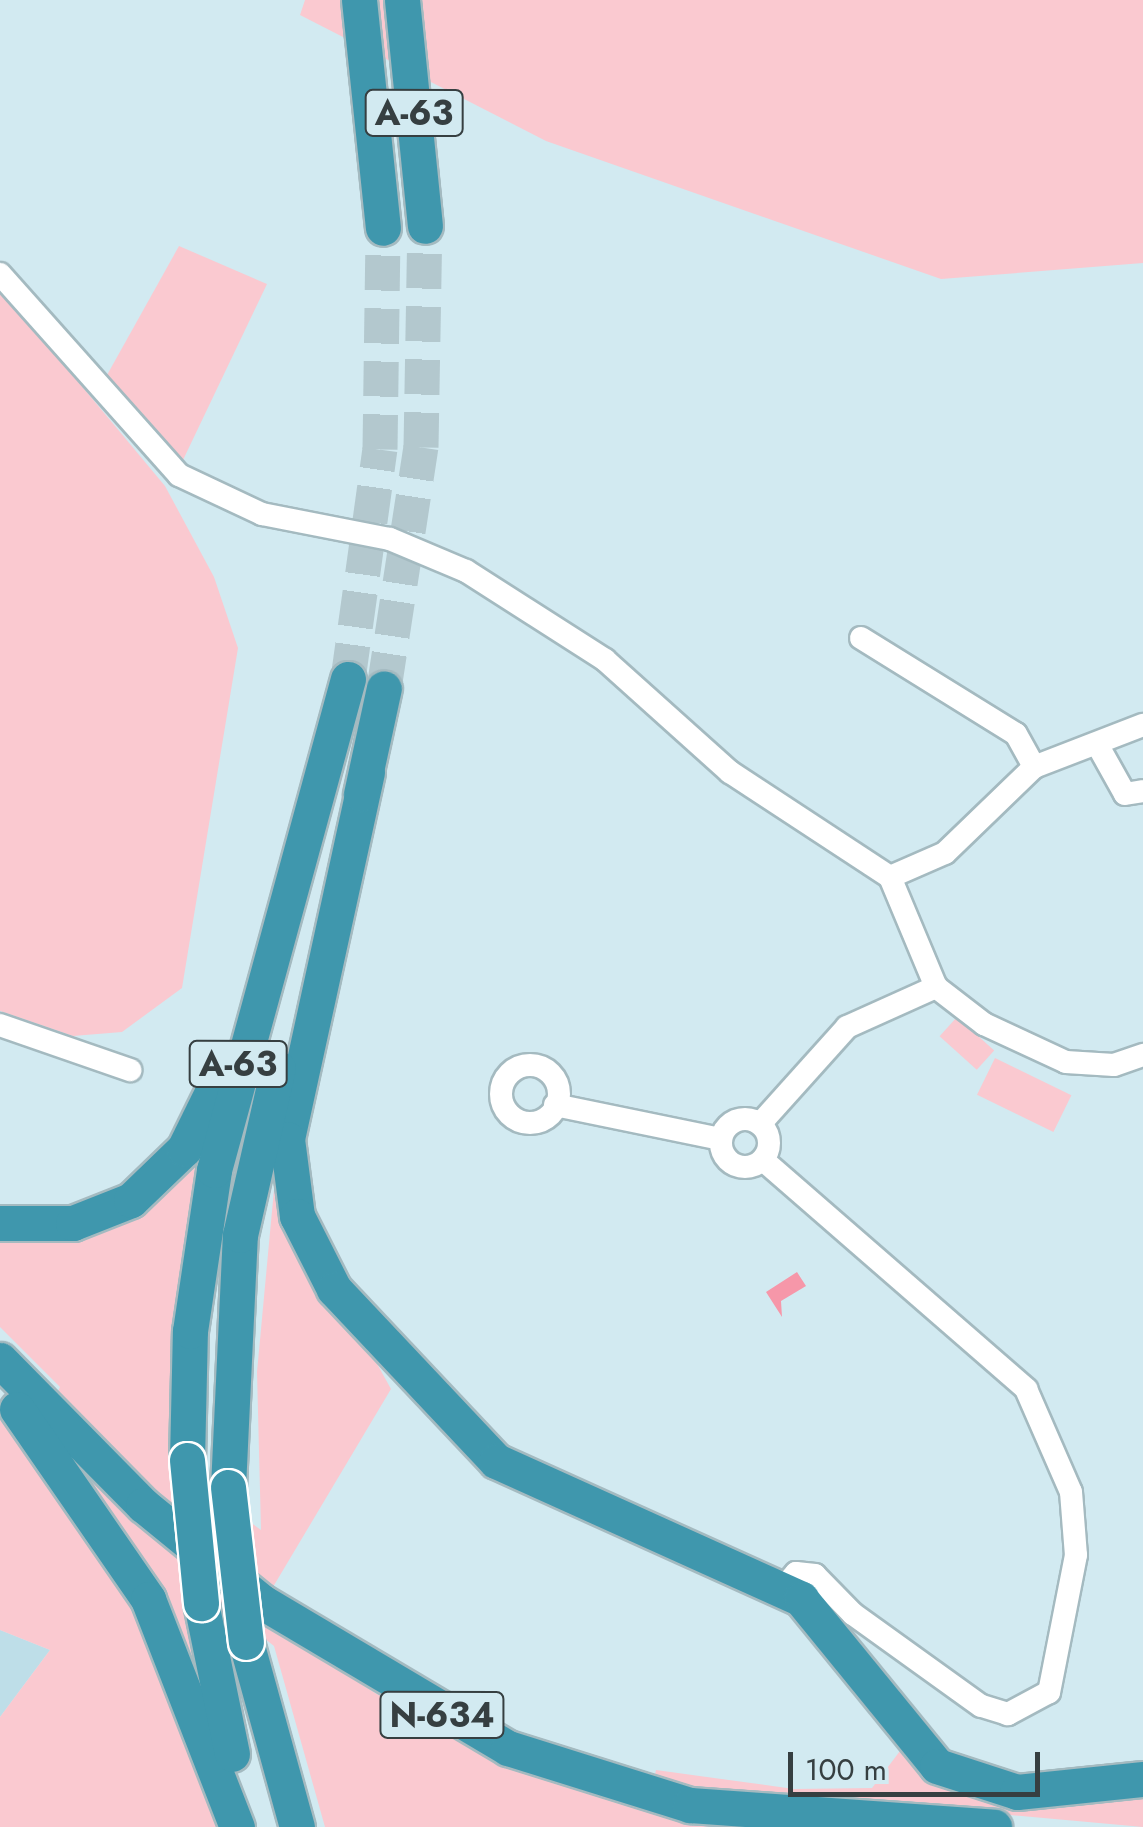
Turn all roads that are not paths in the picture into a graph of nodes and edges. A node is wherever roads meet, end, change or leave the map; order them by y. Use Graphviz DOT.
graph roads {
  1 [pos="359,0"];
  2 [pos="402,0"];
  3 [pos="424,226"];
  4 [pos="383,228"];
  5 [pos="0,274"];
  6 [pos="861,638"];
  7 [pos="348,679"];
  8 [pos="384,688"];
  9 [pos="1143,725"];
  10 [pos="1097,744"];
  11 [pos="1034,767"];
  12 [pos="367,772"];
  13 [pos="1143,791"];
  14 [pos="298,864"];
  15 [pos="890,877"];
  16 [pos="936,988"];
  17 [pos="0,1026"];
  18 [pos="1143,1055"];
  19 [pos="130,1070"];
  20 [pos="555,1105"];
  21 [pos="760,1124"];
  22 [pos="721,1139"];
  23 [pos="762,1160"];
  24 [pos="0,1223"];
  25 [pos="0,1360"];
  26 [pos="0,1389"];
  27 [pos="783,1588"];
  28 [pos="1143,1780"];
  29 [pos="238,1827"];
  30 [pos="254,1827"];
  31 [pos="298,1827"];
  32 [pos="994,1827"];
  1 -- 4 [label="highway, A-63"];
  2 -- 3 [label="highway, A-63"];
  5 -- 15 [label="street"];
  6 -- 11 [label="street"];
  7 -- 14 [label="highway, A-63"];
  8 -- 12 [label="highway, A-63"];
  9 -- 10 [label="street"];
  10 -- 11 [label="street"];
  10 -- 13 [label="street"];
  11 -- 15 [label="street"];
  12 -- 27 [label="highway"];
  12 -- 31 [label="highway, A-63, bridge"];
  14 -- 24 [label="highway"];
  14 -- 30 [label="highway, A-63, bridge"];
  15 -- 16 [label="street"];
  16 -- 18 [label="street"];
  16 -- 21 [label="street"];
  17 -- 19 [label="street"];
  20 -- 22 [label="street"];
  21 -- 22 [label="street"];
  21 -- 23 [label="street"];
  22 -- 23 [label="street"];
  23 -- 27 [label="street"];
  25 -- 32 [label="highway, N-634"];
  26 -- 29 [label="highway"];
  27 -- 28 [label="highway"];
}
